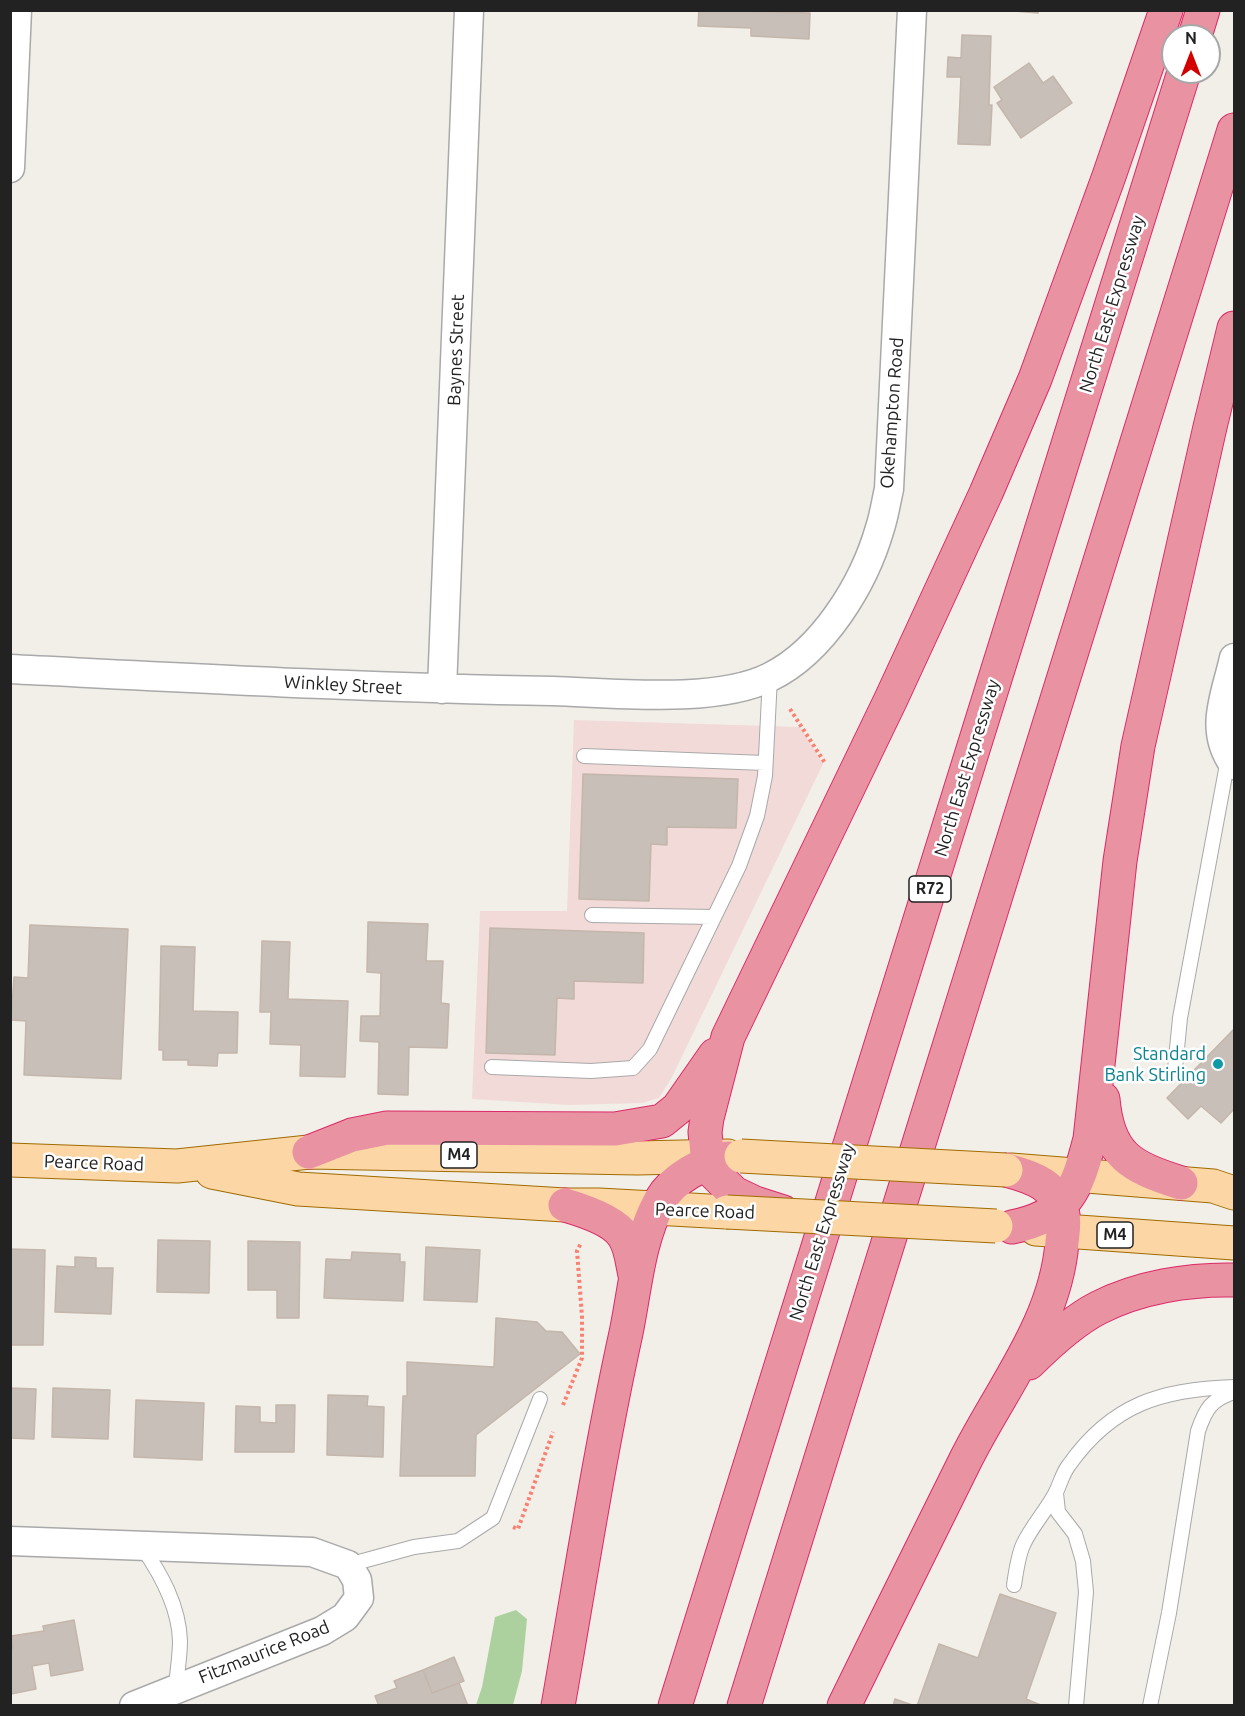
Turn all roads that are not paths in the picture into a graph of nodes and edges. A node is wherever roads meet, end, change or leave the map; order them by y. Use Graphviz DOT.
graph roads {
  1 [pos="17,10"];
  2 [pos="470,10"];
  3 [pos="912,10"];
  4 [pos="1166,10"];
  5 [pos="1180,84"];
  6 [pos="1234,130"];
  7 [pos="10,168"];
  8 [pos="1234,328"];
  9 [pos="1234,658"];
  10 [pos="10,669"];
  11 [pos="442,689"];
  12 [pos="769,690"];
  13 [pos="676,694"];
  14 [pos="584,756"];
  15 [pos="1232,761"];
  16 [pos="765,763"];
  17 [pos="592,915"];
  18 [pos="714,917"];
  19 [pos="728,1037"];
  20 [pos="1098,1055"];
  21 [pos="492,1067"];
  22 [pos="1175,1069"];
  23 [pos="309,1152"];
  24 [pos="741,1156"];
  25 [pos="10,1160"];
  26 [pos="708,1160"];
  27 [pos="177,1166"];
  28 [pos="1006,1170"];
  29 [pos="1081,1175"];
  30 [pos="1181,1183"];
  31 [pos="1227,1188"];
  32 [pos="730,1202"];
  33 [pos="657,1209"];
  34 [pos="580,1210"];
  35 [pos="1061,1218"];
  36 [pos="1004,1226"];
  37 [pos="1234,1243"];
  38 [pos="1234,1280"];
  39 [pos="636,1283"];
  40 [pos="1234,1387"];
  41 [pos="1234,1392"];
  42 [pos="540,1399"];
  43 [pos="993,1410"];
  44 [pos="1056,1493"];
  45 [pos="10,1541"];
  46 [pos="142,1547"];
  47 [pos="348,1565"];
  48 [pos="1014,1585"];
  49 [pos="176,1688"];
  50 [pos="134,1706"];
  51 [pos="558,1706"];
  52 [pos="675,1706"];
  53 [pos="744,1706"];
  54 [pos="844,1706"];
  55 [pos="1076,1706"];
  56 [pos="1150,1706"];
  1 -- 7 [label="street"];
  2 -- 11 [label="street, Baynes Street"];
  3 -- 12 [label="street, Okehampton Road"];
  4 -- 19 [label="highway"];
  5 -- 52 [label="highway, North East Expressway / R72"];
  6 -- 53 [label="highway"];
  8 -- 20 [label="highway"];
  9 -- 15 [label="street"];
  10 -- 11 [label="street, Winkley Street"];
  11 -- 13 [label="street, Winkley Street"];
  12 -- 13 [label="street, Okehampton Road"];
  12 -- 16 [label="lane"];
  14 -- 16 [label="lane"];
  15 -- 22 [label="lane"];
  16 -- 18 [label="lane"];
  17 -- 18 [label="lane"];
  18 -- 21 [label="lane"];
  19 -- 23 [label="highway"];
  19 -- 26 [label="highway"];
  20 -- 29 [label="highway"];
  20 -- 30 [label="highway"];
  23 -- 26 [label="main road, Pearce Road / M4"];
  23 -- 27 [label="main road, Pearce Road / M4"];
  24 -- 26 [label="highway"];
  24 -- 28 [label="main road, bridge"];
  25 -- 27 [label="main road, Pearce Road / M4"];
  26 -- 32 [label="highway"];
  26 -- 33 [label="highway"];
  27 -- 34 [label="main road, Pearce Road / M4"];
  28 -- 29 [label="main road"];
  28 -- 35 [label="highway"];
  29 -- 30 [label="main road"];
  29 -- 35 [label="highway"];
  30 -- 31 [label="main road"];
  32 -- 33 [label="main road, Pearce Road / M4"];
  32 -- 36 [label="main road, Pearce Road / M4, bridge"];
  33 -- 34 [label="main road, Pearce Road / M4"];
  33 -- 39 [label="highway"];
  34 -- 39 [label="highway"];
  35 -- 36 [label="highway"];
  35 -- 37 [label="main road, M4"];
  35 -- 43 [label="highway"];
  38 -- 43 [label="highway"];
  39 -- 51 [label="highway"];
  40 -- 44 [label="lane"];
  41 -- 56 [label="lane"];
  42 -- 47 [label="lane"];
  43 -- 54 [label="highway"];
  44 -- 48 [label="lane"];
  44 -- 55 [label="lane"];
  45 -- 46 [label="street"];
  46 -- 47 [label="street"];
  46 -- 49 [label="lane"];
  47 -- 49 [label="street, Fitzmaurice Road"];
  49 -- 50 [label="street, Fitzmaurice Road"];
}
